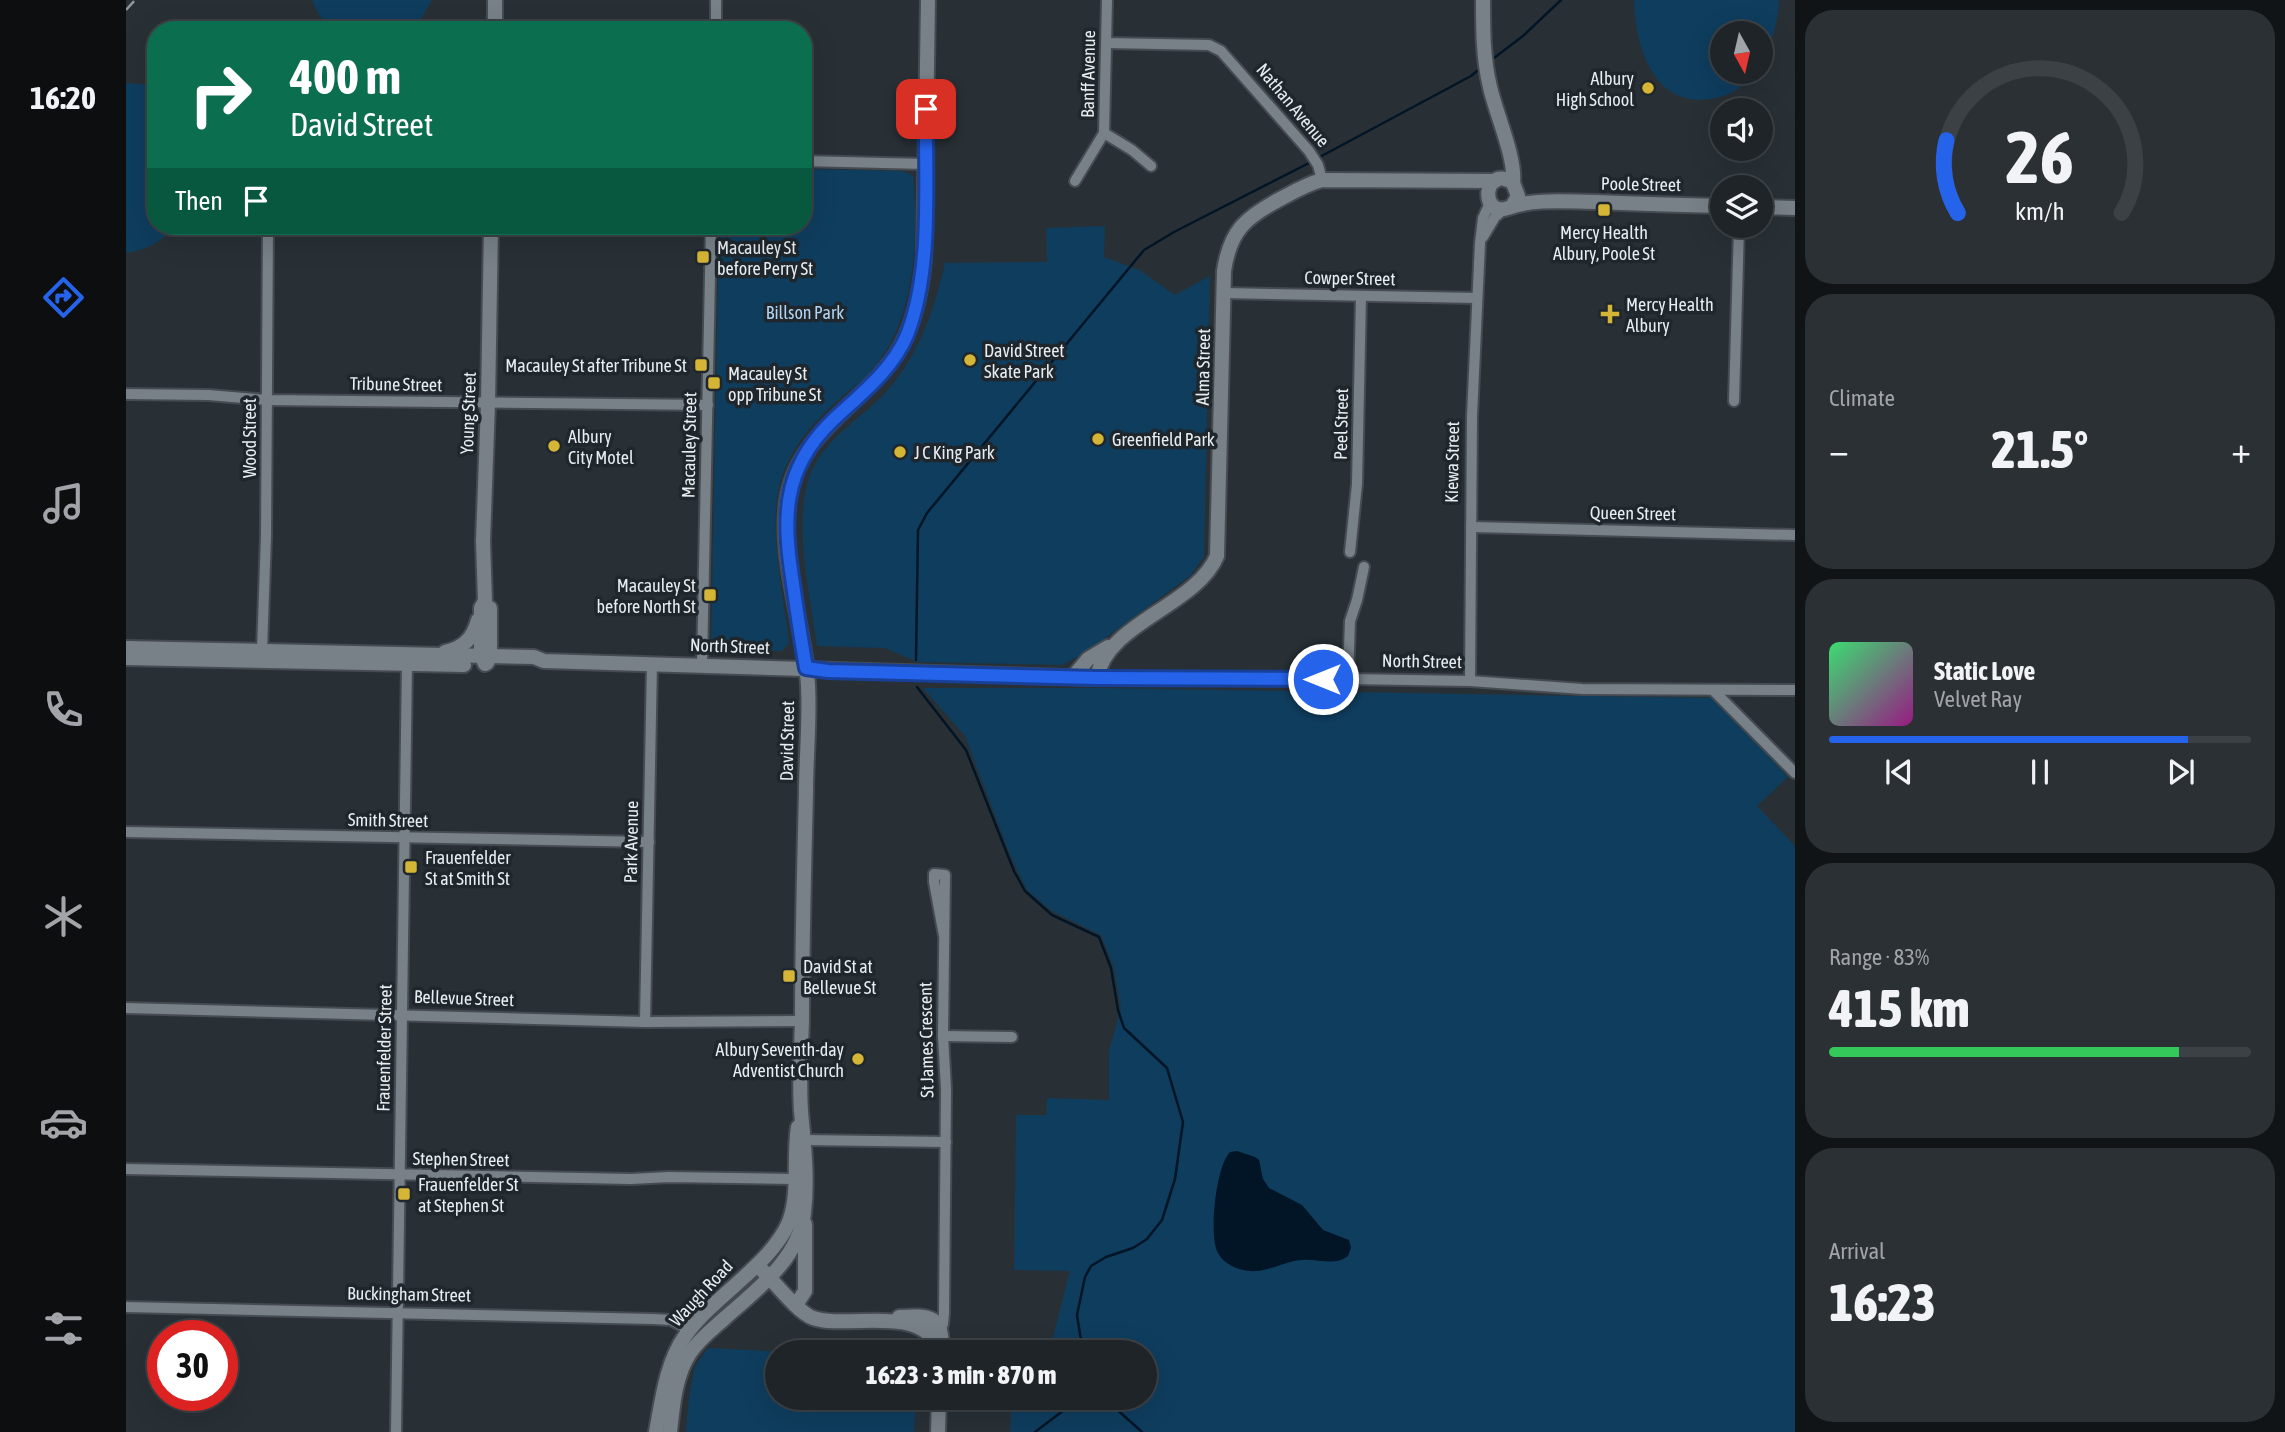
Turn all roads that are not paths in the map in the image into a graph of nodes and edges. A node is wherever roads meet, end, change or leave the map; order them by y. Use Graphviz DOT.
graph roads {
  1 [pos="495,0"];
  2 [pos="716,0"];
  3 [pos="928,0"];
  4 [pos="1107,0"];
  5 [pos="1483,0"];
  6 [pos="495,21"];
  7 [pos="716,21"];
  8 [pos="1107,43"];
  9 [pos="1104,133"];
  10 [pos="812,161"];
  11 [pos="925,164"];
  12 [pos="1151,166"];
  13 [pos="1322,180"];
  14 [pos="1075,181"];
  15 [pos="1502,193"];
  16 [pos="1710,206"];
  17 [pos="1773,207"];
  18 [pos="1795,208"];
  19 [pos="268,235"];
  20 [pos="491,235"];
  21 [pos="711,235"];
  22 [pos="1739,238"];
  23 [pos="1223,293"];
  24 [pos="1361,296"];
  25 [pos="1477,298"];
  26 [pos="126,394"];
  27 [pos="267,400"];
  28 [pos="1734,401"];
  29 [pos="488,403"];
  30 [pos="708,405"];
  31 [pos="1471,527"];
  32 [pos="1795,535"];
  33 [pos="1350,552"];
  34 [pos="1364,567"];
  35 [pos="483,605"];
  36 [pos="1116,643"];
  37 [pos="126,648"];
  38 [pos="262,651"];
  39 [pos="434,654"];
  40 [pos="126,658"];
  41 [pos="486,659"];
  42 [pos="652,663"];
  43 [pos="407,664"];
  44 [pos="702,665"];
  45 [pos="806,668"];
  46 [pos="1073,677"];
  47 [pos="1097,678"];
  48 [pos="1348,679"];
  49 [pos="1470,681"];
  50 [pos="1795,690"];
  51 [pos="1714,691"];
  52 [pos="1795,773"];
  53 [pos="126,832"];
  54 [pos="405,838"];
  55 [pos="649,842"];
  56 [pos="945,875"];
  57 [pos="126,1008"];
  58 [pos="402,1014"];
  59 [pos="645,1021"];
  60 [pos="802,1021"];
  61 [pos="943,1036"];
  62 [pos="1012,1037"];
  63 [pos="801,1109"];
  64 [pos="805,1140"];
  65 [pos="946,1142"];
  66 [pos="126,1169"];
  67 [pos="399,1175"];
  68 [pos="794,1179"];
  69 [pos="805,1209"];
  70 [pos="756,1264"];
  71 [pos="768,1276"];
  72 [pos="796,1305"];
  73 [pos="126,1307"];
  74 [pos="397,1313"];
  75 [pos="690,1330"];
  76 [pos="936,1331"];
  77 [pos="938,1340"];
  78 [pos="939,1410"];
  79 [pos="396,1432"];
  80 [pos="656,1432"];
  81 [pos="670,1432"];
  82 [pos="938,1432"];
  1 -- 6 [label="main road"];
  2 -- 7 [label="street"];
  3 -- 11 [label="main road, David Street"];
  4 -- 8 [label="street, Banff Avenue"];
  5 -- 15 [label="main road"];
  8 -- 9 [label="street, Banff Avenue"];
  8 -- 13 [label="street, Nathan Avenue"];
  9 -- 12 [label="street, Banff Avenue"];
  9 -- 14 [label="street"];
  10 -- 11 [label="street"];
  11 -- 45 [label="main road, David Street"];
  13 -- 15 [label="main road"];
  13 -- 23 [label="main road, Alma Street"];
  15 -- 16 [label="main road, Poole Street"];
  15 -- 25 [label="street, Kiewa Street"];
  17 -- 18 [label="main road"];
  19 -- 27 [label="street, Wood Street"];
  20 -- 29 [label="main road, Young Street"];
  21 -- 30 [label="street, Macauley Street"];
  22 -- 28 [label="street"];
  23 -- 24 [label="street, Cowper Street"];
  23 -- 36 [label="main road, Alma Street"];
  24 -- 25 [label="street, Cowper Street"];
  24 -- 33 [label="street, Peel Street"];
  25 -- 31 [label="street, Kiewa Street"];
  26 -- 27 [label="street, Tribune Street"];
  27 -- 29 [label="street, Tribune Street"];
  27 -- 38 [label="street, Wood Street"];
  29 -- 30 [label="street, Tribune Street"];
  29 -- 35 [label="main road, Young Street"];
  30 -- 44 [label="street, Macauley Street"];
  31 -- 32 [label="street, Queen Street"];
  31 -- 49 [label="street, Kiewa Street"];
  34 -- 48 [label="street"];
  35 -- 39 [label="main road"];
  35 -- 41 [label="main road, Young Street"];
  36 -- 46 [label="main road, Alma Street"];
  36 -- 47 [label="main road, Alma Street"];
  37 -- 38 [label="main road, North Street"];
  38 -- 39 [label="main road, North Street"];
  39 -- 41 [label="main road, North Street"];
  40 -- 43 [label="main road, North Street"];
  41 -- 42 [label="main road, North Street"];
  41 -- 43 [label="main road, North Street"];
  42 -- 44 [label="main road, North Street"];
  42 -- 55 [label="street, Park Avenue"];
  43 -- 54 [label="street, Frauenfelder Street"];
  44 -- 45 [label="main road, North Street"];
  45 -- 46 [label="main road, North Street"];
  45 -- 60 [label="main road, David Street"];
  46 -- 47 [label="main road, North Street"];
  47 -- 48 [label="street, North Street"];
  48 -- 49 [label="street, North Street"];
  49 -- 51 [label="street, North Street"];
  50 -- 51 [label="street, North Street"];
  51 -- 52 [label="street"];
  53 -- 54 [label="street, Smith Street"];
  54 -- 55 [label="street, Smith Street"];
  54 -- 58 [label="street, Frauenfelder Street"];
  55 -- 59 [label="street, Park Avenue"];
  56 -- 61 [label="street, St James Crescent"];
  57 -- 58 [label="street, Bellevue Street"];
  58 -- 59 [label="street, Bellevue Street"];
  58 -- 67 [label="street, Frauenfelder Street"];
  59 -- 60 [label="street, Bellevue Street"];
  60 -- 63 [label="main road, David Street"];
  61 -- 62 [label="street"];
  61 -- 65 [label="street, St James Crescent"];
  63 -- 64 [label="main road, David Street"];
  63 -- 68 [label="main road, David Street"];
  64 -- 65 [label="street"];
  64 -- 69 [label="main road, David Street"];
  65 -- 76 [label="street, St James Crescent"];
  66 -- 67 [label="street, Stephen Street"];
  67 -- 68 [label="street, Stephen Street"];
  67 -- 74 [label="street, Frauenfelder Street"];
  68 -- 70 [label="main road, David Street"];
  69 -- 71 [label="main road, David Street"];
  69 -- 72 [label="main road"];
  70 -- 71 [label="main road"];
  70 -- 75 [label="main road, Waugh Road"];
  71 -- 72 [label="main road"];
  71 -- 81 [label="main road, Waugh Road"];
  72 -- 76 [label="main road"];
  73 -- 74 [label="street, Buckingham Street"];
  74 -- 75 [label="street, Buckingham Street"];
  74 -- 79 [label="street, Frauenfelder Street"];
  75 -- 80 [label="main road, Waugh Road"];
  76 -- 77 [label="main road"];
  78 -- 82 [label="main road"];
}
